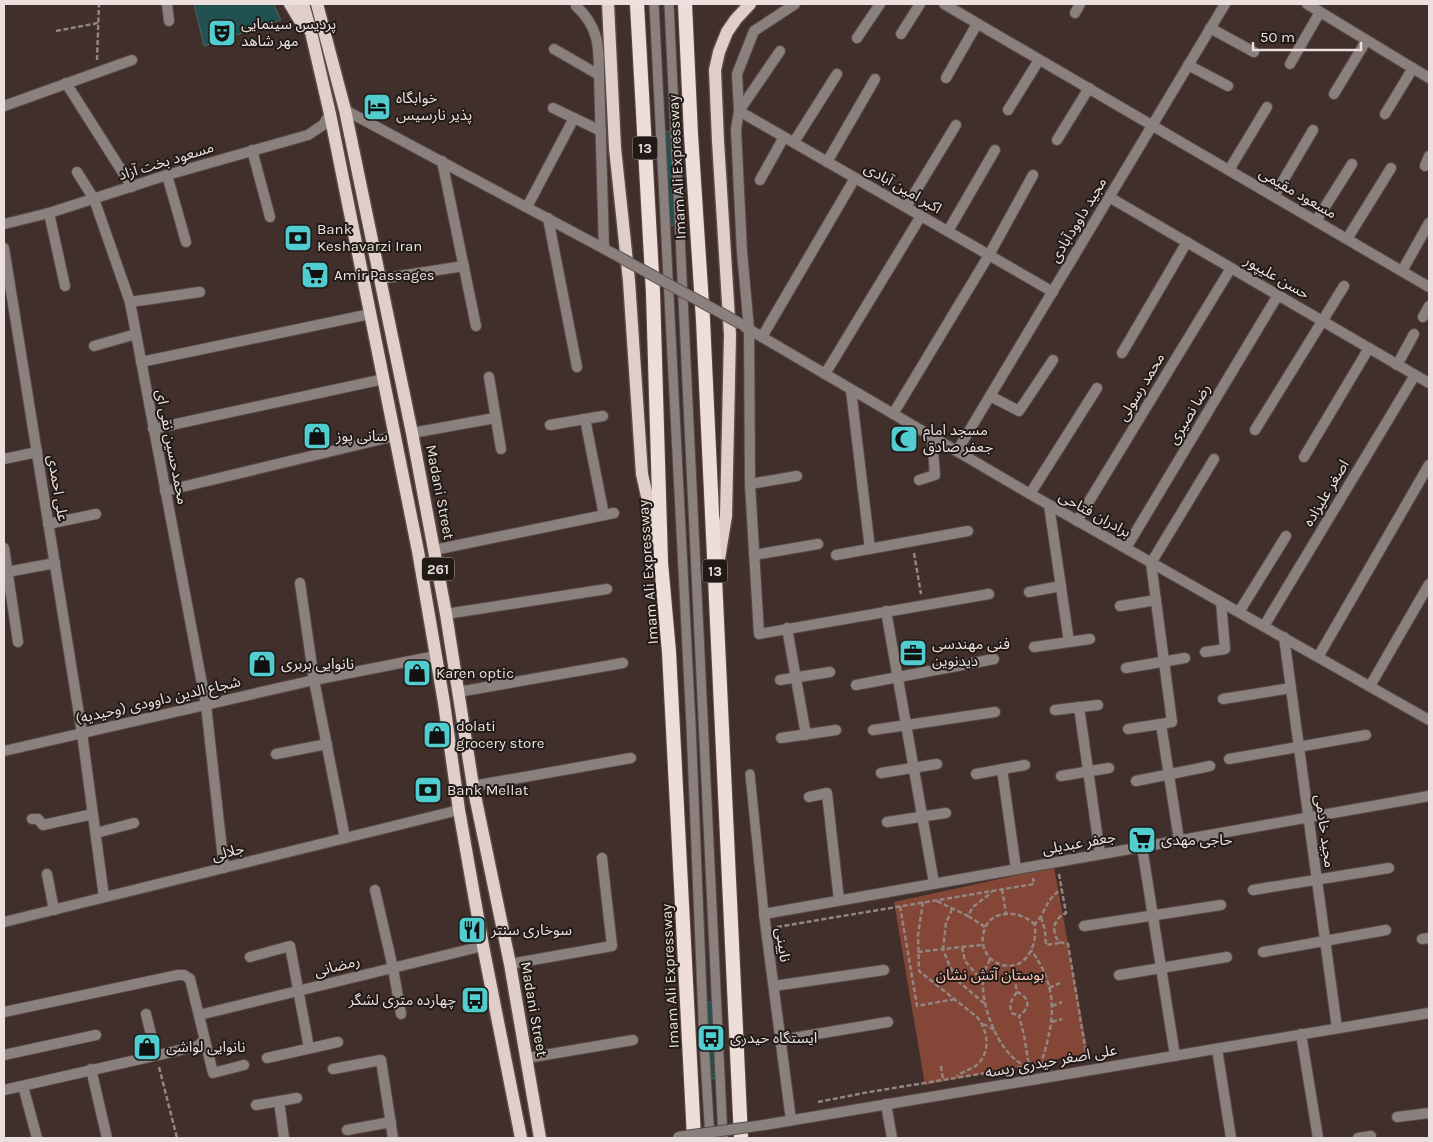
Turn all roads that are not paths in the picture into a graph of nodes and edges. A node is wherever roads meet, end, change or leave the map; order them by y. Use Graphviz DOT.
graph roads {
  1 [pos="167,4"];
  2 [pos="290,4"];
  3 [pos="303,4"];
  4 [pos="317,4"];
  5 [pos="608,4"];
  6 [pos="636,4"];
  7 [pos="654,4"];
  8 [pos="669,4"];
  9 [pos="685,4"];
  10 [pos="750,4"];
  11 [pos="794,4"];
  12 [pos="880,4"];
  13 [pos="920,4"];
  14 [pos="944,4"];
  15 [pos="1225,4"];
  16 [pos="1308,4"];
  17 [pos="576,6"];
  18 [pos="1320,12"];
  19 [pos="169,21"];
  20 [pos="977,24"];
  21 [pos="1210,28"];
  22 [pos="311,32"];
  23 [pos="901,34"];
  24 [pos="857,38"];
  25 [pos="1366,41"];
  26 [pos="554,49"];
  27 [pos="780,51"];
  28 [pos="1254,52"];
  29 [pos="132,60"];
  30 [pos="1039,60"];
  31 [pos="1290,64"];
  32 [pos="1188,65"];
  33 [pos="1412,68"];
  34 [pos="837,74"];
  35 [pos="599,75"];
  36 [pos="946,78"];
  37 [pos="1429,78"];
  38 [pos="875,79"];
  39 [pos="66,83"];
  40 [pos="1228,86"];
  41 [pos="1088,88"];
  42 [pos="1334,94"];
  43 [pos="4,106"];
  44 [pos="1267,107"];
  45 [pos="553,108"];
  46 [pos="345,110"];
  47 [pos="1008,110"];
  48 [pos="739,111"];
  49 [pos="330,114"];
  50 [pos="1385,114"];
  51 [pos="574,118"];
  52 [pos="956,124"];
  53 [pos="1152,125"];
  54 [pos="1313,130"];
  55 [pos="600,131"];
  56 [pos="789,140"];
  57 [pos="1057,140"];
  58 [pos="252,150"];
  59 [pos="995,150"];
  60 [pos="442,161"];
  61 [pos="827,162"];
  62 [pos="1352,164"];
  63 [pos="1391,168"];
  64 [pos="1229,170"];
  65 [pos="77,172"];
  66 [pos="167,175"];
  67 [pos="1033,175"];
  68 [pos="855,178"];
  69 [pos="760,180"];
  70 [pos="132,187"];
  71 [pos="1110,196"];
  72 [pos="1274,196"];
  73 [pos="94,199"];
  74 [pos="528,207"];
  75 [pos="906,207"];
  76 [pos="49,212"];
  77 [pos="270,216"];
  78 [pos="921,216"];
  79 [pos="548,218"];
  80 [pos="1316,221"];
  81 [pos="1429,223"];
  82 [pos="4,224"];
  83 [pos="948,231"];
  84 [pos="1347,239"];
  85 [pos="186,242"];
  86 [pos="1187,242"];
  87 [pos="4,248"];
  88 [pos="608,251"];
  89 [pos="988,255"];
  90 [pos="464,266"];
  91 [pos="1231,268"];
  92 [pos="1402,271"];
  93 [pos="380,279"];
  94 [pos="65,286"];
  95 [pos="1344,286"];
  96 [pos="1429,287"];
  97 [pos="200,292"];
  98 [pos="1053,292"];
  99 [pos="1278,295"];
  100 [pos="130,302"];
  101 [pos="1429,306"];
  102 [pos="370,314"];
  103 [pos="1423,317"];
  104 [pos="1323,321"];
  105 [pos="476,326"];
  106 [pos="745,327"];
  107 [pos="136,334"];
  108 [pos="1414,334"];
  109 [pos="762,337"];
  110 [pos="94,346"];
  111 [pos="1369,348"];
  112 [pos="1122,353"];
  113 [pos="1053,360"];
  114 [pos="141,362"];
  115 [pos="1397,365"];
  116 [pos="577,367"];
  117 [pos="825,374"];
  118 [pos="1415,375"];
  119 [pos="489,376"];
  120 [pos="384,379"];
  121 [pos="1429,383"];
  122 [pos="1097,388"];
  123 [pos="851,390"];
  124 [pos="990,396"];
  125 [pos="893,414"];
  126 [pos="604,416"];
  127 [pos="495,418"];
  128 [pos="585,419"];
  129 [pos="550,424"];
  130 [pos="154,429"];
  131 [pos="1255,430"];
  132 [pos="412,433"];
  133 [pos="396,436"];
  134 [pos="932,437"];
  135 [pos="501,449"];
  136 [pos="957,451"];
  137 [pos="37,452"];
  138 [pos="1304,457"];
  139 [pos="4,459"];
  140 [pos="1214,459"];
  141 [pos="1429,465"];
  142 [pos="797,476"];
  143 [pos="919,480"];
  144 [pos="750,484"];
  145 [pos="165,491"];
  146 [pos="1030,494"];
  147 [pos="1049,505"];
  148 [pos="96,514"];
  149 [pos="1077,521"];
  150 [pos="48,524"];
  151 [pos="968,531"];
  152 [pos="1286,536"];
  153 [pos="818,544"];
  154 [pos="4,548"];
  155 [pos="1126,548"];
  156 [pos="870,549"];
  157 [pos="434,550"];
  158 [pos="754,555"];
  159 [pos="836,555"];
  160 [pos="1151,562"];
  161 [pos="55,563"];
  162 [pos="661,563"];
  163 [pos="8,572"];
  164 [pos="716,580"];
  165 [pos="300,583"];
  166 [pos="1429,584"];
  167 [pos="1061,586"];
  168 [pos="607,589"];
  169 [pos="1029,592"];
  170 [pos="989,594"];
  171 [pos="1156,600"];
  172 [pos="1221,602"];
  173 [pos="1120,606"];
  174 [pos="886,612"];
  175 [pos="1239,612"];
  176 [pos="446,614"];
  177 [pos="1264,626"];
  178 [pos="787,628"];
  179 [pos="1284,637"];
  180 [pos="1090,640"];
  181 [pos="18,642"];
  182 [pos="1069,642"];
  183 [pos="1034,647"];
  184 [pos="1205,652"];
  185 [pos="436,656"];
  186 [pos="1318,657"];
  187 [pos="1185,658"];
  188 [pos="994,659"];
  189 [pos="1164,662"];
  190 [pos="623,664"];
  191 [pos="1126,668"];
  192 [pos="830,672"];
  193 [pos="898,677"];
  194 [pos="796,678"];
  195 [pos="314,680"];
  196 [pos="780,680"];
  197 [pos="856,685"];
  198 [pos="1370,686"];
  199 [pos="1290,688"];
  200 [pos="458,692"];
  201 [pos="1223,699"];
  202 [pos="1098,704"];
  203 [pos="206,705"];
  204 [pos="1079,707"];
  205 [pos="1055,710"];
  206 [pos="994,712"];
  207 [pos="1429,720"];
  208 [pos="1161,724"];
  209 [pos="906,725"];
  210 [pos="1128,729"];
  211 [pos="836,730"];
  212 [pos="873,730"];
  213 [pos="82,733"];
  214 [pos="806,735"];
  215 [pos="1366,735"];
  216 [pos="781,738"];
  217 [pos="327,744"];
  218 [pos="1298,747"];
  219 [pos="4,751"];
  220 [pos="276,754"];
  221 [pos="631,758"];
  222 [pos="1229,760"];
  223 [pos="937,764"];
  224 [pos="1025,765"];
  225 [pos="1210,766"];
  226 [pos="913,767"];
  227 [pos="1109,768"];
  228 [pos="1002,769"];
  229 [pos="1088,772"];
  230 [pos="881,773"];
  231 [pos="750,774"];
  232 [pos="976,774"];
  233 [pos="1169,775"];
  234 [pos="1061,776"];
  235 [pos="1136,781"];
  236 [pos="473,786"];
  237 [pos="1429,796"];
  238 [pos="809,797"];
  239 [pos="459,810"];
  240 [pos="946,813"];
  241 [pos="93,814"];
  242 [pos="922,817"];
  243 [pos="1308,817"];
  244 [pos="32,819"];
  245 [pos="887,822"];
  246 [pos="134,823"];
  247 [pos="96,833"];
  248 [pos="346,838"];
  249 [pos="1180,840"];
  250 [pos="1142,847"];
  251 [pos="1100,854"];
  252 [pos="602,858"];
  253 [pos="224,868"];
  254 [pos="1389,868"];
  255 [pos="1016,869"];
  256 [pos="47,874"];
  257 [pos="1317,879"];
  258 [pos="934,884"];
  259 [pos="375,890"];
  260 [pos="1252,890"];
  261 [pos="104,897"];
  262 [pos="839,900"];
  263 [pos="1221,905"];
  264 [pos="54,910"];
  265 [pos="764,914"];
  266 [pos="1151,915"];
  267 [pos="4,922"];
  268 [pos="1084,926"];
  269 [pos="1386,930"];
  270 [pos="1325,941"];
  271 [pos="483,946"];
  272 [pos="1262,952"];
  273 [pos="250,957"];
  274 [pos="1227,957"];
  275 [pos="510,964"];
  276 [pos="392,968"];
  277 [pos="1160,968"];
  278 [pos="884,970"];
  279 [pos="1119,975"];
  280 [pos="774,986"];
  281 [pos="299,991"];
  282 [pos="4,1012"];
  283 [pos="1429,1013"];
  284 [pos="146,1014"];
  285 [pos="401,1014"];
  286 [pos="199,1015"];
  287 [pos="888,1022"];
  288 [pos="1337,1028"];
  289 [pos="1300,1034"];
  290 [pos="96,1035"];
  291 [pos="204,1040"];
  292 [pos="633,1040"];
  293 [pos="781,1040"];
  294 [pos="338,1042"];
  295 [pos="309,1048"];
  296 [pos="1218,1048"];
  297 [pos="4,1055"];
  298 [pos="156,1055"];
  299 [pos="1175,1056"];
  300 [pos="267,1058"];
  301 [pos="527,1058"];
  302 [pos="244,1065"];
  303 [pos="92,1069"];
  304 [pos="333,1069"];
  305 [pos="23,1086"];
  306 [pos="4,1090"];
  307 [pos="297,1098"];
  308 [pos="279,1101"];
  309 [pos="886,1104"];
  310 [pos="256,1105"];
  311 [pos="1429,1112"];
  312 [pos="1396,1117"];
  313 [pos="791,1120"];
  314 [pos="391,1122"];
  315 [pos="347,1130"];
  316 [pos="1371,1136"];
  317 [pos="37,1138"];
  318 [pos="107,1138"];
  319 [pos="284,1138"];
  320 [pos="393,1138"];
  321 [pos="521,1138"];
  322 [pos="540,1138"];
  323 [pos="675,1138"];
  324 [pos="694,1138"];
  325 [pos="710,1138"];
  326 [pos="723,1138"];
  327 [pos="741,1138"];
  328 [pos="892,1138"];
  329 [pos="1231,1138"];
  330 [pos="1318,1138"];
  331 [pos="1358,1138"];
  1 -- 19 [label="street"];
  2 -- 22 [label="main road"];
  3 -- 22 [label="main road, 261"];
  4 -- 46 [label="main road, Madani Street / 261"];
  5 -- 162 [label="main road"];
  6 -- 162 [label="highway, Imam Ali Expressway / 13"];
  7 -- 325 [label="lane"];
  8 -- 326 [label="lane"];
  9 -- 164 [label="highway, Imam Ali Expressway / 13"];
  10 -- 164 [label="main road"];
  11 -- 48 [label="street"];
  12 -- 24 [label="street"];
  13 -- 23 [label="street"];
  14 -- 20 [label="street, مسعود مقیمی"];
  15 -- 21 [label="street, مجید داوودآبادی"];
  16 -- 18 [label="street"];
  17 -- 35 [label="street"];
  18 -- 25 [label="street"];
  18 -- 31 [label="street"];
  20 -- 30 [label="street, مسعود مقیمی"];
  20 -- 36 [label="street"];
  21 -- 28 [label="street"];
  21 -- 32 [label="street, مجید داوودآبادی"];
  22 -- 49 [label="main road, 261"];
  25 -- 33 [label="street"];
  25 -- 42 [label="street"];
  26 -- 35 [label="street"];
  27 -- 48 [label="street"];
  29 -- 39 [label="street"];
  30 -- 41 [label="street, مسعود مقیمی"];
  30 -- 47 [label="street"];
  32 -- 40 [label="street"];
  32 -- 53 [label="street, مجید داوودآبادی"];
  33 -- 37 [label="street"];
  33 -- 50 [label="street"];
  34 -- 56 [label="street"];
  35 -- 55 [label="street"];
  38 -- 61 [label="street"];
  39 -- 43 [label="street"];
  39 -- 70 [label="street"];
  41 -- 53 [label="street, مسعود مقیمی"];
  41 -- 57 [label="street"];
  44 -- 64 [label="street"];
  45 -- 51 [label="street"];
  46 -- 49 [label="main road"];
  46 -- 60 [label="street"];
  46 -- 93 [label="main road, Madani Street / 261"];
  48 -- 56 [label="street, اکبر امین آبادی"];
  48 -- 106 [label="street"];
  49 -- 58 [label="street, مسعود بخت آزاد"];
  49 -- 102 [label="main road, 261"];
  51 -- 55 [label="street"];
  51 -- 74 [label="street"];
  52 -- 75 [label="street"];
  53 -- 64 [label="street, مسعود مقیمی"];
  53 -- 71 [label="street, مجید داوودآبادی"];
  54 -- 72 [label="street"];
  55 -- 88 [label="street"];
  56 -- 61 [label="street, اکبر امین آبادی"];
  56 -- 69 [label="street"];
  58 -- 66 [label="street, مسعود بخت آزاد"];
  58 -- 77 [label="street"];
  59 -- 83 [label="street"];
  60 -- 74 [label="street"];
  60 -- 90 [label="street"];
  61 -- 68 [label="street, اکبر امین آبادی"];
  62 -- 80 [label="street"];
  63 -- 84 [label="street"];
  64 -- 72 [label="street, مسعود مقیمی"];
  65 -- 73 [label="street, محمدحسین نقی ای"];
  66 -- 70 [label="street, مسعود بخت آزاد"];
  66 -- 85 [label="street"];
  67 -- 89 [label="street"];
  68 -- 75 [label="street, اکبر امین آبادی"];
  68 -- 109 [label="street"];
  70 -- 73 [label="street, مسعود بخت آزاد"];
  71 -- 86 [label="street, حسن علیپور"];
  71 -- 98 [label="street, مجید داوودآبادی"];
  72 -- 80 [label="street, مسعود مقیمی"];
  73 -- 76 [label="street, مسعود بخت آزاد"];
  73 -- 100 [label="street, محمدحسین نقی ای"];
  74 -- 79 [label="street"];
  75 -- 78 [label="street, اکبر امین آبادی"];
  76 -- 82 [label="street, مسعود بخت آزاد"];
  76 -- 94 [label="street"];
  78 -- 83 [label="street, اکبر امین آبادی"];
  78 -- 117 [label="street"];
  79 -- 88 [label="street, برادران فتاحی"];
  79 -- 116 [label="street"];
  80 -- 84 [label="street, مسعود مقیمی"];
  81 -- 92 [label="street"];
  83 -- 89 [label="street, اکبر امین آبادی"];
  84 -- 92 [label="street, مسعود مقیمی"];
  86 -- 91 [label="street, حسن علیپور"];
  86 -- 112 [label="street"];
  87 -- 137 [label="street, علی احمدی"];
  88 -- 106 [label="street, برادران فتاحی, bridge"];
  89 -- 98 [label="street, اکبر امین آبادی"];
  89 -- 125 [label="street"];
  90 -- 93 [label="street"];
  90 -- 105 [label="street"];
  91 -- 99 [label="street, حسن علیپور"];
  91 -- 149 [label="street, محمد رسولی"];
  92 -- 96 [label="street, مسعود مقیمی"];
  93 -- 132 [label="main road, Madani Street / 261"];
  95 -- 104 [label="street"];
  97 -- 100 [label="street"];
  98 -- 124 [label="street, مجید داوودآبادی"];
  99 -- 104 [label="street, حسن علیپور"];
  99 -- 155 [label="street, رضا نصیری"];
  100 -- 107 [label="street, محمدحسین نقی ای"];
  101 -- 103 [label="street"];
  102 -- 114 [label="street"];
  102 -- 120 [label="main road, 261"];
  104 -- 111 [label="street, حسن علیپور"];
  104 -- 131 [label="street"];
  106 -- 109 [label="street, برادران فتاحی"];
  106 -- 144 [label="street"];
  107 -- 110 [label="street"];
  107 -- 114 [label="street, محمدحسین نقی ای"];
  108 -- 115 [label="street"];
  109 -- 117 [label="street, برادران فتاحی"];
  111 -- 115 [label="street, حسن علیپور"];
  111 -- 138 [label="street"];
  113 -- 124 [label="street"];
  114 -- 130 [label="street, محمدحسین نقی ای"];
  115 -- 118 [label="street, حسن علیپور"];
  117 -- 123 [label="street, برادران فتاحی"];
  118 -- 121 [label="street, حسن علیپور"];
  118 -- 177 [label="street, اصغر علیزاده"];
  119 -- 127 [label="street"];
  120 -- 130 [label="street"];
  120 -- 133 [label="main road, 261"];
  122 -- 146 [label="street"];
  123 -- 125 [label="street, برادران فتاحی"];
  123 -- 156 [label="street"];
  124 -- 136 [label="street, مجید داوودآبادی"];
  125 -- 134 [label="street, برادران فتاحی"];
  126 -- 128 [label="street"];
  127 -- 132 [label="street"];
  127 -- 135 [label="street"];
  128 -- 129 [label="street"];
  128 -- 157 [label="street"];
  130 -- 145 [label="street, محمدحسین نقی ای"];
  132 -- 157 [label="main road, Madani Street / 261"];
  133 -- 145 [label="street"];
  133 -- 185 [label="main road, 261"];
  134 -- 136 [label="street, برادران فتاحی"];
  134 -- 143 [label="street"];
  136 -- 146 [label="street, برادران فتاحی"];
  137 -- 139 [label="street"];
  137 -- 150 [label="street, علی احمدی"];
  140 -- 160 [label="street"];
  141 -- 186 [label="street"];
  142 -- 144 [label="street"];
  144 -- 158 [label="street"];
  145 -- 203 [label="street, محمدحسین نقی ای"];
  146 -- 147 [label="street, برادران فتاحی"];
  147 -- 149 [label="street, برادران فتاحی"];
  147 -- 167 [label="street"];
  148 -- 150 [label="street"];
  149 -- 155 [label="street, برادران فتاحی"];
  150 -- 161 [label="street, علی احمدی"];
  151 -- 156 [label="street"];
  152 -- 175 [label="street"];
  153 -- 158 [label="street"];
  154 -- 163 [label="street"];
  155 -- 160 [label="street, برادران فتاحی"];
  156 -- 159 [label="street"];
  157 -- 176 [label="main road, Madani Street / 261"];
  158 -- 178 [label="street"];
  160 -- 171 [label="street"];
  160 -- 172 [label="street, برادران فتاحی"];
  161 -- 163 [label="street"];
  161 -- 213 [label="street, علی احمدی"];
  162 -- 324 [label="highway, Imam Ali Expressway / 13"];
  163 -- 181 [label="street"];
  164 -- 327 [label="highway, Imam Ali Expressway / 13"];
  165 -- 195 [label="street"];
  166 -- 198 [label="street"];
  167 -- 169 [label="street"];
  167 -- 182 [label="street"];
  168 -- 176 [label="street"];
  170 -- 174 [label="street"];
  171 -- 173 [label="street"];
  171 -- 189 [label="street"];
  172 -- 175 [label="street, برادران فتاحی"];
  172 -- 184 [label="street"];
  174 -- 178 [label="street"];
  174 -- 193 [label="street"];
  175 -- 177 [label="street, برادران فتاحی"];
  176 -- 200 [label="main road, Madani Street / 261"];
  177 -- 179 [label="street, برادران فتاحی"];
  178 -- 194 [label="street"];
  179 -- 186 [label="street, برادران فتاحی"];
  179 -- 199 [label="street, مجید خادمی"];
  180 -- 182 [label="street"];
  182 -- 183 [label="street"];
  185 -- 195 [label="street, شجاع الدین داوودی (وحیدیه)"];
  185 -- 239 [label="main road, 261"];
  186 -- 198 [label="street, برادران فتاحی"];
  187 -- 189 [label="street"];
  188 -- 193 [label="street"];
  189 -- 191 [label="street"];
  189 -- 208 [label="street"];
  190 -- 200 [label="street"];
  192 -- 194 [label="street"];
  193 -- 197 [label="street"];
  193 -- 209 [label="street"];
  194 -- 196 [label="street"];
  194 -- 214 [label="street"];
  195 -- 203 [label="street, شجاع الدین داوودی (وحیدیه)"];
  195 -- 217 [label="street"];
  198 -- 207 [label="street, برادران فتاحی"];
  199 -- 201 [label="street"];
  199 -- 218 [label="street, مجید خادمی"];
  200 -- 236 [label="main road, Madani Street / 261"];
  202 -- 204 [label="street"];
  203 -- 213 [label="street, شجاع الدین داوودی (وحیدیه)"];
  203 -- 253 [label="street, محمدحسین نقی ای"];
  204 -- 205 [label="street"];
  204 -- 229 [label="street"];
  206 -- 209 [label="street"];
  208 -- 210 [label="street"];
  208 -- 233 [label="street"];
  209 -- 212 [label="street"];
  209 -- 226 [label="street"];
  211 -- 214 [label="street"];
  213 -- 219 [label="street, شجاع الدین داوودی (وحیدیه)"];
  213 -- 241 [label="street, علی احمدی"];
  214 -- 216 [label="street"];
  215 -- 218 [label="street"];
  217 -- 220 [label="street"];
  217 -- 248 [label="street"];
  218 -- 222 [label="street"];
  218 -- 243 [label="street, مجید خادمی"];
  221 -- 236 [label="street"];
  223 -- 226 [label="street"];
  224 -- 228 [label="street"];
  225 -- 233 [label="street"];
  226 -- 230 [label="street"];
  226 -- 242 [label="street"];
  227 -- 229 [label="street"];
  228 -- 232 [label="street"];
  228 -- 255 [label="street"];
  229 -- 234 [label="street"];
  229 -- 251 [label="street"];
  231 -- 265 [label="lane, نایینی"];
  233 -- 235 [label="street"];
  233 -- 249 [label="street"];
  236 -- 275 [label="main road, Madani Street / 261"];
  237 -- 243 [label="street, جعفر عبدیلی"];
  238 -- 262 [label="street"];
  239 -- 248 [label="street, جلالی"];
  239 -- 271 [label="main road, 261"];
  240 -- 242 [label="street"];
  241 -- 244 [label="street"];
  241 -- 247 [label="street, علی احمدی"];
  242 -- 245 [label="street"];
  242 -- 258 [label="street"];
  243 -- 249 [label="street, جعفر عبدیلی"];
  243 -- 257 [label="street, مجید خادمی"];
  246 -- 247 [label="street"];
  247 -- 261 [label="street, علی احمدی"];
  248 -- 253 [label="street, جلالی"];
  249 -- 250 [label="street, جعفر عبدیلی"];
  250 -- 251 [label="street, جعفر عبدیلی"];
  250 -- 266 [label="street"];
  251 -- 255 [label="street, جعفر عبدیلی"];
  252 -- 275 [label="street"];
  253 -- 261 [label="street, جلالی"];
  254 -- 257 [label="street"];
  255 -- 258 [label="street, جعفر عبدیلی"];
  256 -- 264 [label="street"];
  257 -- 260 [label="street"];
  257 -- 270 [label="street, مجید خادمی"];
  258 -- 262 [label="street, جعفر عبدیلی"];
  259 -- 276 [label="street"];
  261 -- 264 [label="street, جلالی"];
  262 -- 265 [label="street, جعفر عبدیلی"];
  263 -- 266 [label="street"];
  264 -- 267 [label="street, جلالی"];
  265 -- 280 [label="street, نایینی"];
  266 -- 268 [label="street"];
  266 -- 277 [label="street"];
  269 -- 270 [label="street"];
  270 -- 272 [label="street"];
  270 -- 288 [label="street, مجید خادمی"];
  271 -- 276 [label="street, رمضانی"];
  271 -- 321 [label="main road, 261"];
  273 -- 281 [label="street"];
  274 -- 277 [label="street"];
  275 -- 301 [label="main road, Madani Street / 261"];
  276 -- 281 [label="street, رمضانی"];
  276 -- 285 [label="street"];
  277 -- 279 [label="street"];
  277 -- 299 [label="street"];
  278 -- 280 [label="street"];
  280 -- 293 [label="street, نایینی"];
  281 -- 286 [label="street, رمضانی"];
  281 -- 295 [label="street"];
  282 -- 286 [label="street"];
  283 -- 288 [label="street, علی اصغر حیدری ریسه"];
  284 -- 298 [label="street"];
  286 -- 291 [label="street"];
  287 -- 293 [label="street"];
  288 -- 289 [label="street, علی اصغر حیدری ریسه"];
  289 -- 296 [label="street, علی اصغر حیدری ریسه"];
  289 -- 330 [label="street"];
  290 -- 297 [label="street"];
  291 -- 298 [label="street"];
  291 -- 302 [label="street"];
  292 -- 301 [label="street"];
  293 -- 313 [label="street, نایینی"];
  294 -- 295 [label="street"];
  295 -- 300 [label="street"];
  296 -- 299 [label="street, علی اصغر حیدری ریسه"];
  296 -- 329 [label="street"];
  298 -- 303 [label="street"];
  299 -- 309 [label="street, علی اصغر حیدری ریسه"];
  301 -- 322 [label="main road, Madani Street / 261"];
  303 -- 305 [label="street"];
  303 -- 318 [label="street"];
  304 -- 314 [label="street"];
  305 -- 306 [label="street"];
  305 -- 317 [label="street"];
  307 -- 308 [label="street"];
  308 -- 310 [label="street"];
  308 -- 319 [label="street"];
  309 -- 313 [label="street, علی اصغر حیدری ریسه"];
  309 -- 328 [label="street"];
  311 -- 312 [label="street"];
  313 -- 323 [label="street, علی اصغر حیدری ریسه, bridge"];
  314 -- 315 [label="street"];
  314 -- 320 [label="street"];
  316 -- 331 [label="street"];
}
